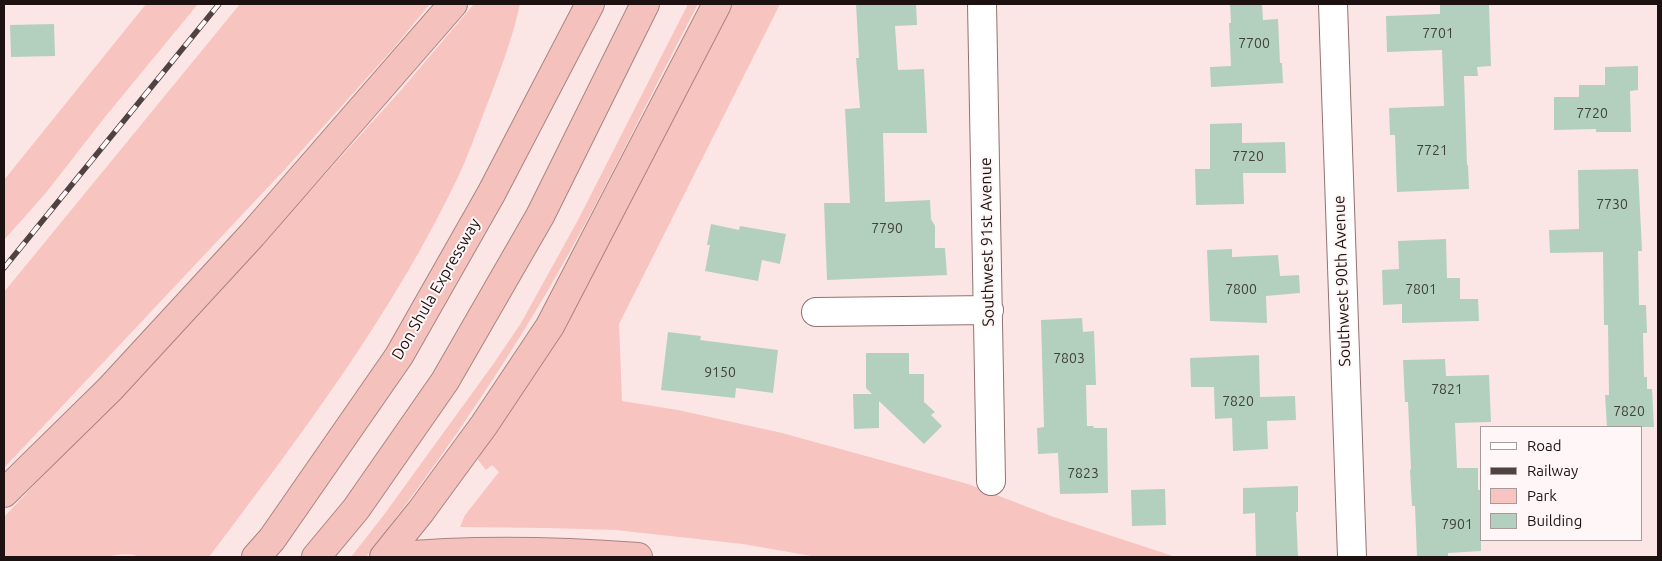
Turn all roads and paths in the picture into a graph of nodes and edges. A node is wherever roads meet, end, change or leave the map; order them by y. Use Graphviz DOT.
graph roads {
  1 [pos="453,4"];
  2 [pos="590,4"];
  3 [pos="645,4"];
  4 [pos="717,4"];
  5 [pos="982,4"];
  6 [pos="1333,4"];
  7 [pos="989,310"];
  8 [pos="816,312"];
  9 [pos="991,481"];
  10 [pos="4,493"];
  11 [pos="256,557"];
  12 [pos="316,557"];
  13 [pos="384,557"];
  14 [pos="390,557"];
  15 [pos="638,557"];
  16 [pos="1352,557"];
  1 -- 10 [label="highway"];
  2 -- 11 [label="highway, Don Shula Expressway"];
  3 -- 12 [label="highway"];
  4 -- 13 [label="highway"];
  5 -- 7 [label="street, Southwest 91st Avenue"];
  6 -- 16 [label="street, Southwest 90th Avenue"];
  7 -- 8 [label="street"];
  7 -- 9 [label="street, Southwest 91st Avenue"];
  14 -- 15 [label="highway"];
}
